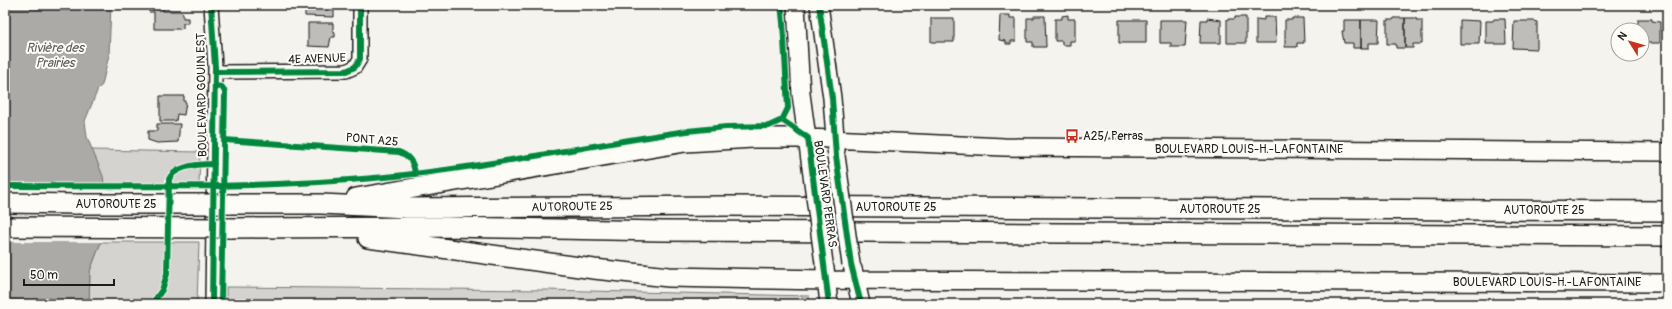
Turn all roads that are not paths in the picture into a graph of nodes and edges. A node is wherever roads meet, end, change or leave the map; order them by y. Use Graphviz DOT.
graph roads {
  1 [pos="211,5"];
  2 [pos="360,5"];
  3 [pos="796,5"];
  4 [pos="819,5"];
  5 [pos="215,72"];
  6 [pos="809,145"];
  7 [pos="836,148"];
  8 [pos="1667,152"];
  9 [pos="5,203"];
  10 [pos="321,204"];
  11 [pos="1667,211"];
  12 [pos="5,227"];
  13 [pos="303,229"];
  14 [pos="1667,236"];
  15 [pos="825,271"];
  16 [pos="856,280"];
  17 [pos="1667,283"];
  18 [pos="212,304"];
  19 [pos="829,304"];
  20 [pos="861,304"];
  1 -- 5 [label="street, BOULEVARD GOUIN EST"];
  2 -- 5 [label="street, 4E AVENUE"];
  3 -- 6 [label="main road, BOULEVARD PERRAS"];
  4 -- 7 [label="main road, BOULEVARD PERRAS"];
  5 -- 18 [label="street, BOULEVARD GOUIN EST"];
  6 -- 7 [label="main road, BOULEVARD LOUIS-H.-LAFONTAINE"];
  6 -- 10 [label="highway"];
  6 -- 15 [label="main road, BOULEVARD PERRAS, bridge"];
  7 -- 8 [label="main road, BOULEVARD LOUIS-H.-LAFONTAINE"];
  7 -- 16 [label="main road, BOULEVARD PERRAS, bridge"];
  9 -- 10 [label="highway, AUTOROUTE 25, bridge"];
  10 -- 11 [label="highway, AUTOROUTE 25"];
  12 -- 13 [label="highway, AUTOROUTE 25, bridge"];
  13 -- 14 [label="highway, AUTOROUTE 25"];
  13 -- 15 [label="highway"];
  15 -- 16 [label="main road, BOULEVARD LOUIS-H.-LAFONTAINE"];
  15 -- 19 [label="main road, BOULEVARD PERRAS"];
  16 -- 17 [label="main road, BOULEVARD LOUIS-H.-LAFONTAINE"];
  16 -- 20 [label="main road, BOULEVARD PERRAS"];
}
